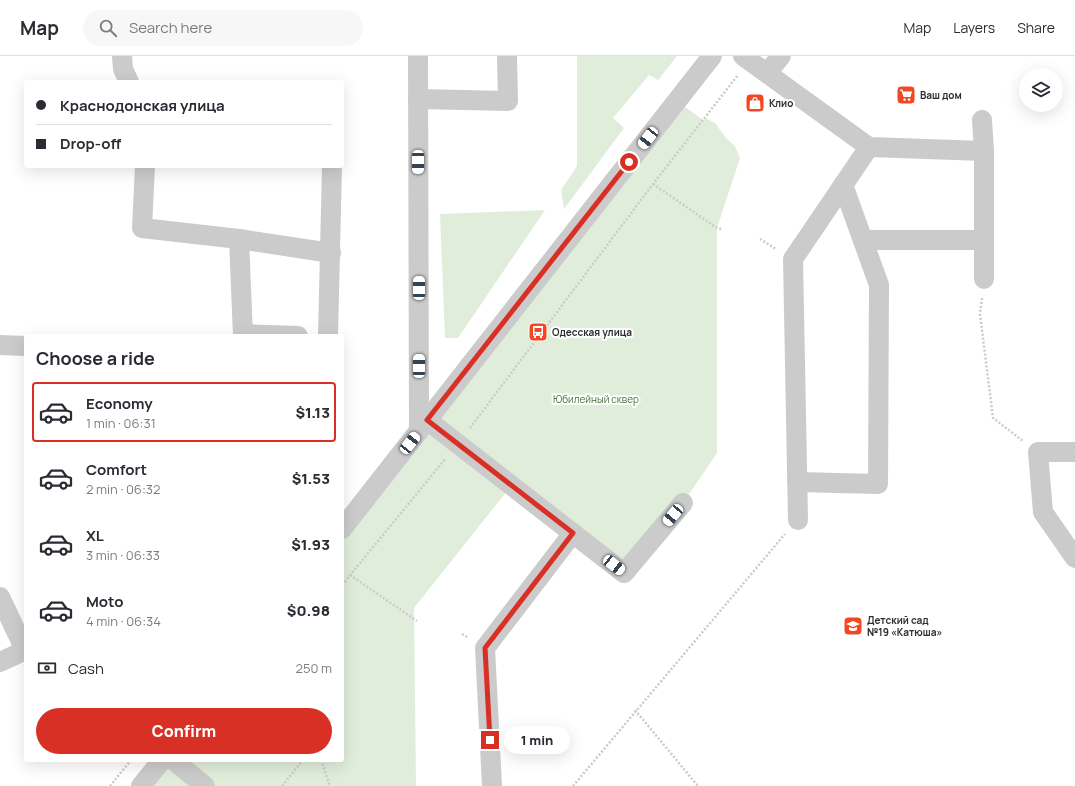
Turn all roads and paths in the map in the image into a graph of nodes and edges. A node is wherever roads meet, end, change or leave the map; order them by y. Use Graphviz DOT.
graph roads {
  1 [pos="122,56"];
  2 [pos="418,56"];
  3 [pos="508,56"];
  4 [pos="712,56"];
  5 [pos="781,56"];
  6 [pos="746,58"];
  7 [pos="768,72"];
  8 [pos="128,80"];
  9 [pos="418,98"];
  10 [pos="982,120"];
  11 [pos="870,147"];
  12 [pos="984,151"];
  13 [pos="145,168"];
  14 [pos="332,168"];
  15 [pos="653,184"];
  16 [pos="843,185"];
  17 [pos="721,229"];
  18 [pos="239,239"];
  19 [pos="863,240"];
  20 [pos="984,240"];
  21 [pos="331,253"];
  22 [pos="984,279"];
  23 [pos="243,334"];
  24 [pos="328,334"];
  25 [pos="0,346"];
  26 [pos="24,346"];
  27 [pos="423,426"];
  28 [pos="457,444"];
  29 [pos="1038,452"];
  30 [pos="1075,452"];
  31 [pos="797,482"];
  32 [pos="683,503"];
  33 [pos="798,520"];
  34 [pos="344,527"];
  35 [pos="573,533"];
  36 [pos="1075,558"];
  37 [pos="350,575"];
  38 [pos="344,582"];
  39 [pos="0,597"];
  40 [pos="417,621"];
  41 [pos="24,648"];
  42 [pos="24,650"];
  43 [pos="0,662"];
  44 [pos="635,710"];
  45 [pos="129,762"];
  46 [pos="160,762"];
  47 [pos="175,762"];
  48 [pos="301,762"];
  49 [pos="321,762"];
  50 [pos="110,786"];
  51 [pos="141,786"];
  52 [pos="205,786"];
  53 [pos="282,786"];
  54 [pos="330,786"];
  55 [pos="492,786"];
  56 [pos="572,786"];
  57 [pos="698,786"];
  1 -- 8 [label="street"];
  2 -- 9 [label="street"];
  3 -- 9 [label="street"];
  4 -- 27 [label="street"];
  5 -- 7 [label="street"];
  6 -- 7 [label="street"];
  6 -- 15 [label="path"];
  7 -- 11 [label="street"];
  9 -- 27 [label="street"];
  10 -- 12 [label="street"];
  11 -- 12 [label="street"];
  11 -- 16 [label="street"];
  12 -- 20 [label="street"];
  13 -- 18 [label="street"];
  14 -- 21 [label="street"];
  15 -- 17 [label="path"];
  15 -- 28 [label="path"];
  16 -- 19 [label="street"];
  16 -- 31 [label="street"];
  18 -- 21 [label="street"];
  18 -- 23 [label="street"];
  19 -- 20 [label="street"];
  19 -- 31 [label="street"];
  20 -- 22 [label="street"];
  21 -- 24 [label="street"];
  22 -- 29 [label="path"];
  25 -- 26 [label="street"];
  27 -- 28 [label="street"];
  27 -- 34 [label="street"];
  28 -- 35 [label="street"];
  28 -- 37 [label="path"];
  29 -- 30 [label="street"];
  29 -- 36 [label="street"];
  31 -- 33 [label="street"];
  32 -- 35 [label="street"];
  33 -- 44 [label="path"];
  35 -- 55 [label="street"];
  37 -- 38 [label="path"];
  37 -- 40 [label="path"];
  39 -- 41 [label="street"];
  42 -- 43 [label="street"];
  44 -- 56 [label="path"];
  44 -- 57 [label="path"];
  45 -- 50 [label="path"];
  46 -- 51 [label="street"];
  47 -- 52 [label="street"];
  48 -- 53 [label="path"];
  49 -- 54 [label="path"];
}
